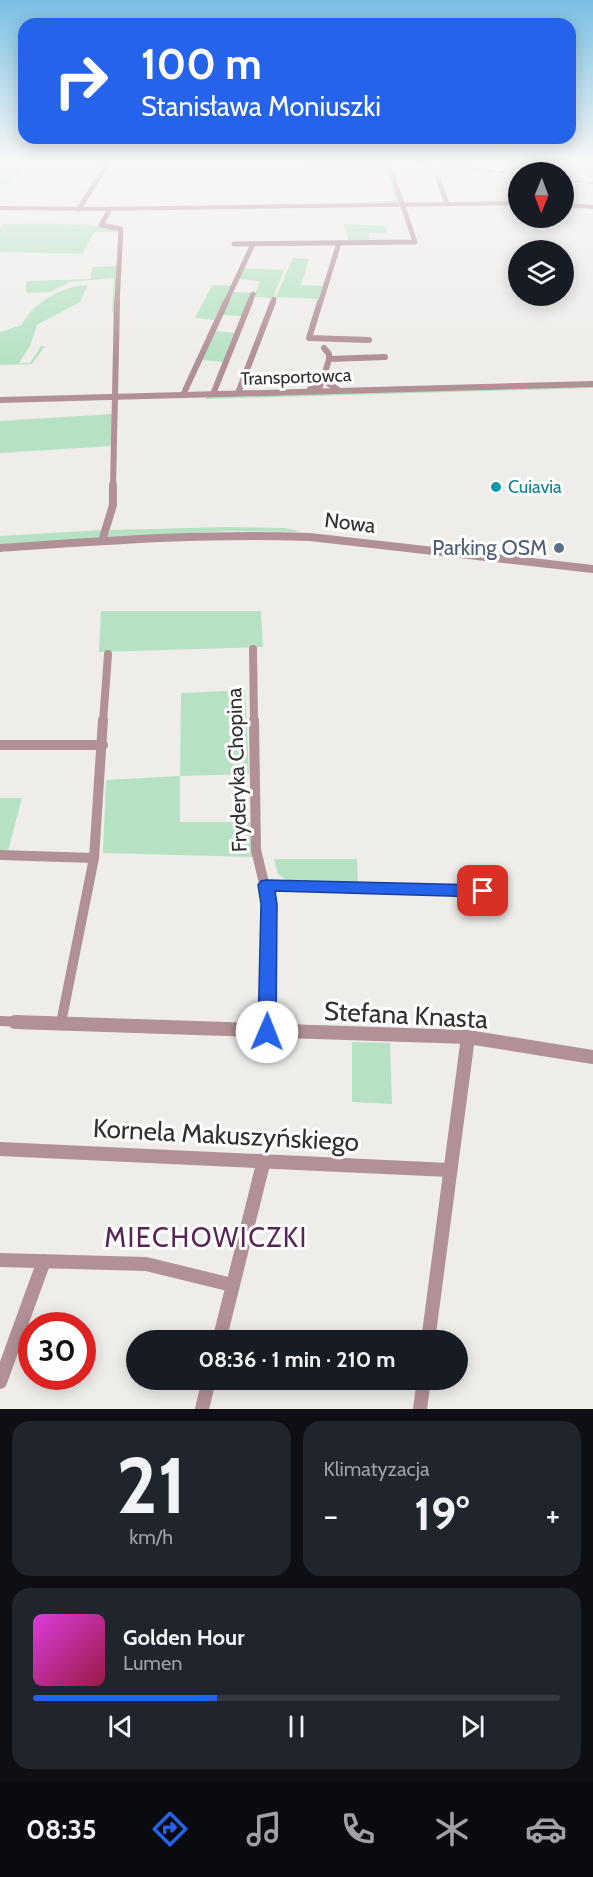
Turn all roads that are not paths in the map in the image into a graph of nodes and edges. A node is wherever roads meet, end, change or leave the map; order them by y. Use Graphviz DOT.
graph roads {
  1 [pos="108,227"];
  2 [pos="410,227"];
  3 [pos="339,243"];
  4 [pos="234,244"];
  5 [pos="253,244"];
  6 [pos="253,294"];
  7 [pos="274,298"];
  8 [pos="313,338"];
  9 [pos="329,339"];
  10 [pos="369,340"];
  11 [pos="324,348"];
  12 [pos="385,357"];
  13 [pos="329,359"];
  14 [pos="323,380"];
  15 [pos="593,384"];
  16 [pos="340,390"];
  17 [pos="292,392"];
  18 [pos="238,393"];
  19 [pos="183,394"];
  20 [pos="213,394"];
  21 [pos="115,396"];
  22 [pos="0,400"];
  23 [pos="102,541"];
  24 [pos="0,548"];
  25 [pos="593,569"];
  26 [pos="253,650"];
  27 [pos="108,654"];
  28 [pos="0,745"];
  29 [pos="103,745"];
  30 [pos="0,855"];
  31 [pos="94,858"];
  32 [pos="266,885"];
  33 [pos="483,891"];
  34 [pos="0,1021"];
  35 [pos="61,1023"];
  36 [pos="267,1032"];
  37 [pos="468,1037"];
  38 [pos="593,1057"];
  39 [pos="0,1149"];
  40 [pos="264,1160"];
  41 [pos="449,1170"];
  42 [pos="0,1260"];
  43 [pos="44,1261"];
  44 [pos="232,1285"];
  45 [pos="222,1330"];
  46 [pos="430,1330"];
  47 [pos="0,1382"];
  48 [pos="207,1390"];
  49 [pos="423,1390"];
  50 [pos="202,1409"];
  51 [pos="420,1409"];
  1 -- 21 [label="street"];
  2 -- 3 [label="street"];
  3 -- 5 [label="street"];
  3 -- 8 [label="street"];
  4 -- 5 [label="street"];
  5 -- 19 [label="street"];
  6 -- 20 [label="street"];
  7 -- 18 [label="street"];
  8 -- 9 [label="street"];
  8 -- 11 [label="street"];
  9 -- 10 [label="street"];
  9 -- 11 [label="street"];
  11 -- 13 [label="street"];
  12 -- 13 [label="street"];
  13 -- 14 [label="street"];
  14 -- 16 [label="street"];
  14 -- 17 [label="street"];
  15 -- 16 [label="street, Transportowca"];
  16 -- 17 [label="street, Transportowca"];
  17 -- 18 [label="street, Transportowca"];
  18 -- 20 [label="street, Transportowca"];
  19 -- 20 [label="street, Transportowca"];
  19 -- 21 [label="street, Transportowca"];
  21 -- 22 [label="street, Transportowca"];
  21 -- 23 [label="street"];
  23 -- 24 [label="street, Nowa"];
  23 -- 25 [label="street, Nowa"];
  26 -- 32 [label="street, Fryderyka Chopina"];
  27 -- 29 [label="street"];
  28 -- 29 [label="street"];
  29 -- 31 [label="street"];
  30 -- 31 [label="street"];
  31 -- 35 [label="street"];
  32 -- 33 [label="street"];
  32 -- 36 [label="street, Fryderyka Chopina"];
  34 -- 35 [label="street, Stefana Knasta"];
  35 -- 36 [label="street, Stefana Knasta"];
  36 -- 37 [label="street, Stefana Knasta"];
  37 -- 38 [label="street, Stefana Knasta"];
  37 -- 41 [label="street"];
  39 -- 40 [label="street, Kornela Makuszyńskiego"];
  40 -- 41 [label="street, Kornela Makuszyńskiego"];
  40 -- 44 [label="street"];
  41 -- 46 [label="street"];
  42 -- 43 [label="street"];
  43 -- 44 [label="street"];
  43 -- 47 [label="street"];
  44 -- 45 [label="street"];
  48 -- 50 [label="street"];
  49 -- 51 [label="street"];
}
